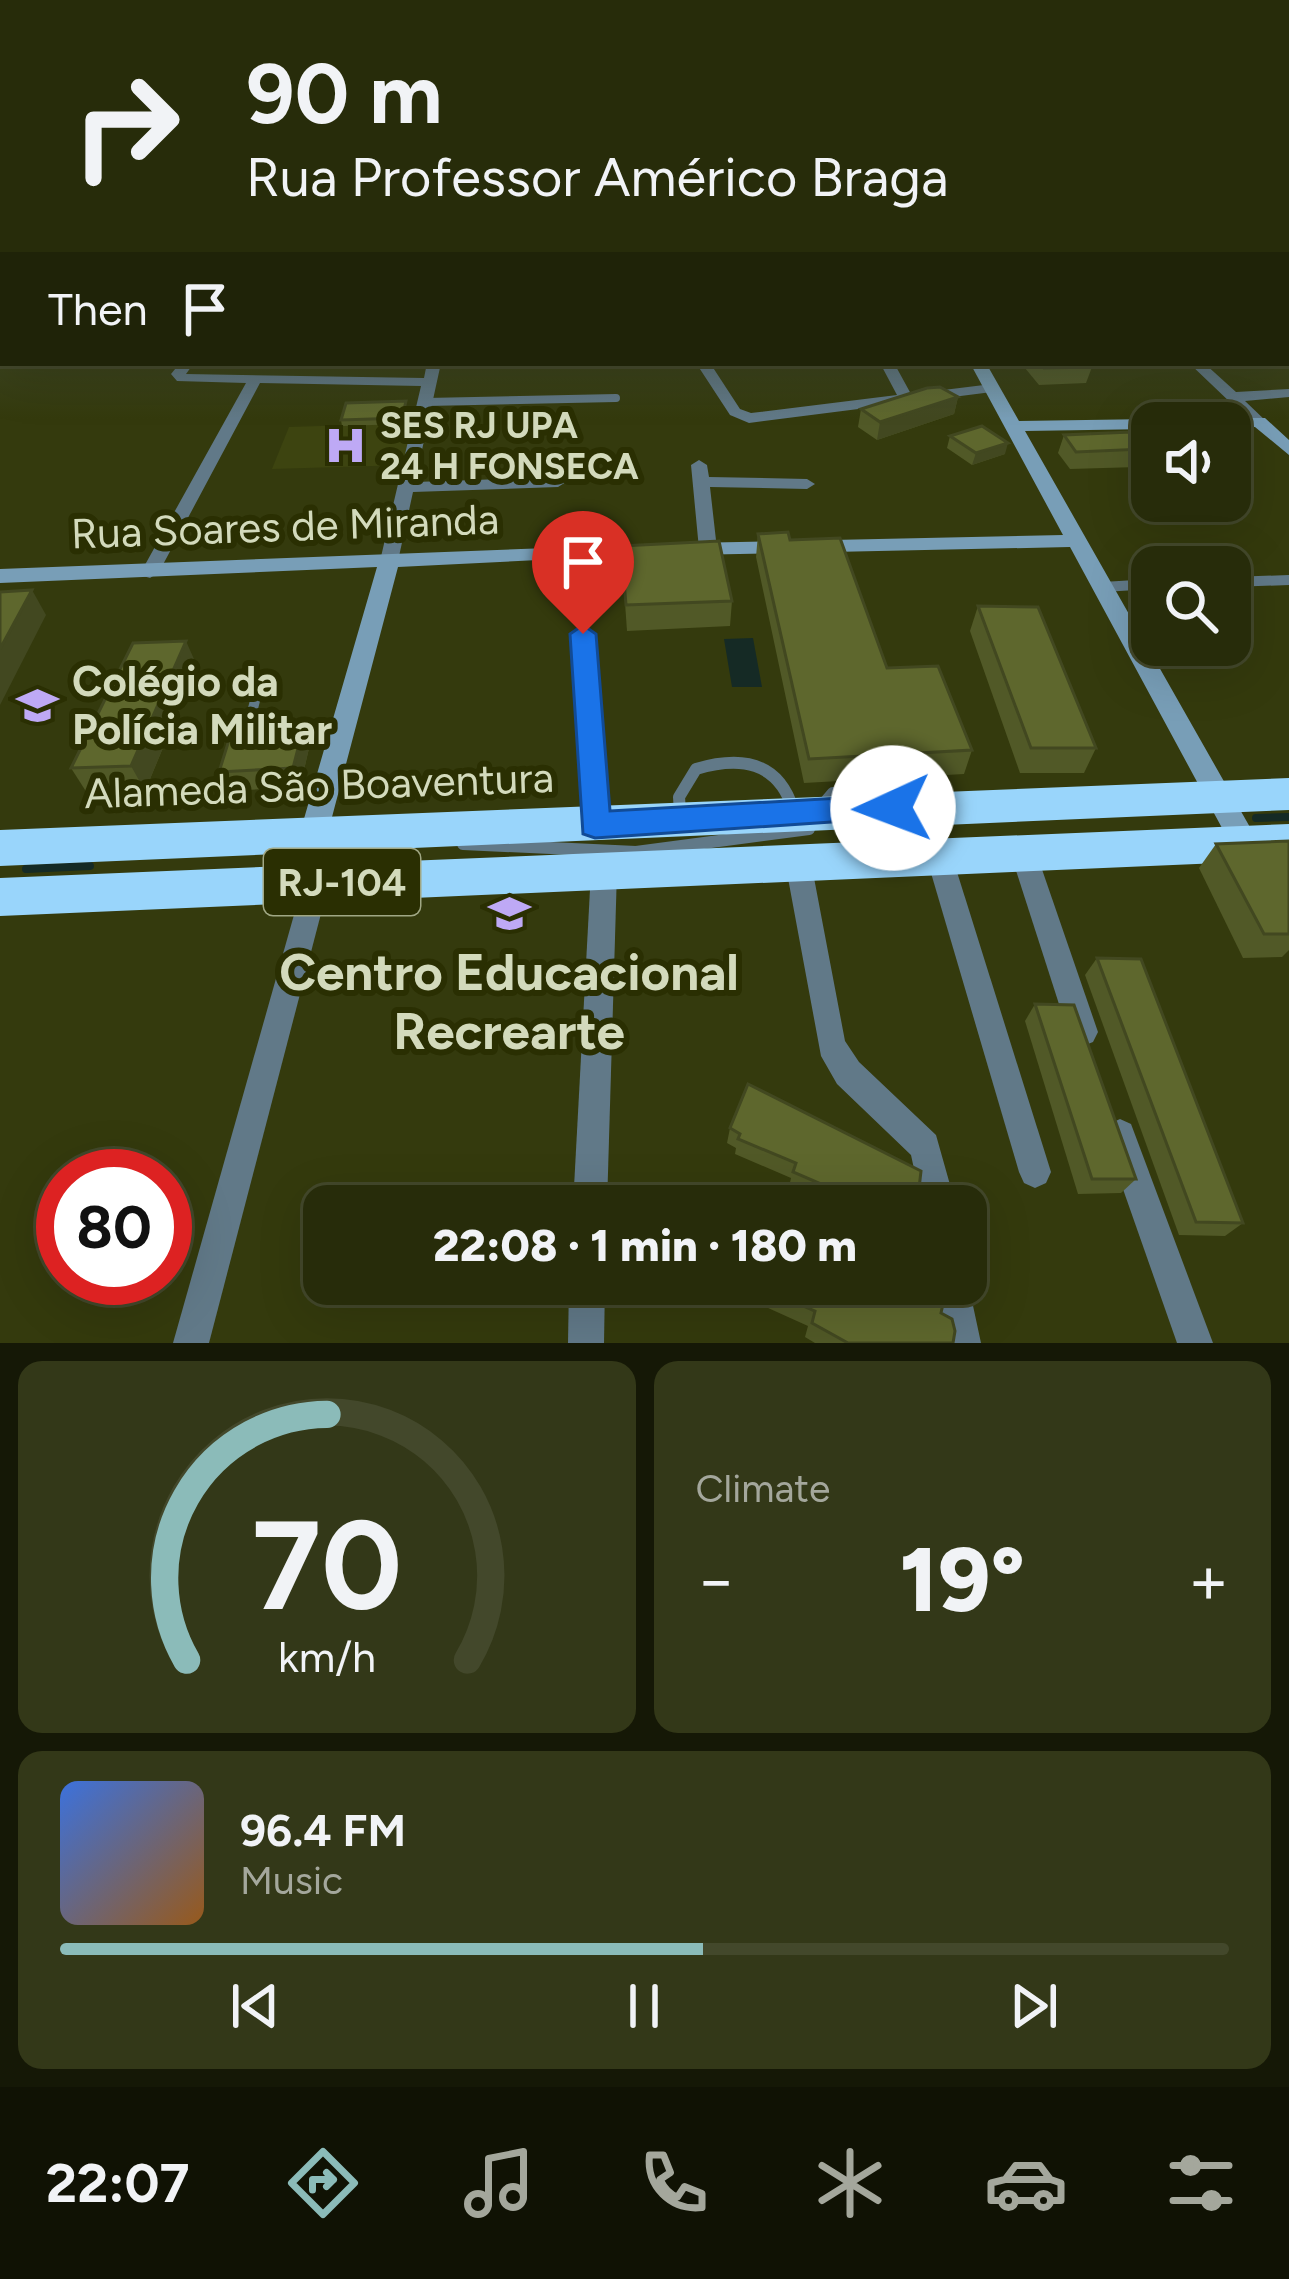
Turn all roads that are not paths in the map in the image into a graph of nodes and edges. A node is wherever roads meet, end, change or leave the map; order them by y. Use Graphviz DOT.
graph roads {
  1 [pos="185,366"];
  2 [pos="433,366"];
  3 [pos="705,366"];
  4 [pos="889,366"];
  5 [pos="980,366"];
  6 [pos="1199,366"];
  7 [pos="267,373"];
  8 [pos="430,382"];
  9 [pos="992,388"];
  10 [pos="1289,393"];
  11 [pos="905,396"];
  12 [pos="616,398"];
  13 [pos="1232,398"];
  14 [pos="426,402"];
  15 [pos="1251,422"];
  16 [pos="1259,422"];
  17 [pos="1131,424"];
  18 [pos="1014,427"];
  19 [pos="1289,450"];
  20 [pos="558,482"];
  21 [pos="807,484"];
  22 [pos="406,487"];
  23 [pos="1076,541"];
  24 [pos="708,549"];
  25 [pos="389,561"];
  26 [pos="150,572"];
  27 [pos="0,576"];
  28 [pos="1289,580"];
  29 [pos="1251,581"];
  30 [pos="1131,585"];
  31 [pos="1103,587"];
  32 [pos="583,634"];
  33 [pos="258,689"];
  34 [pos="271,734"];
  35 [pos="289,734"];
  36 [pos="341,734"];
  37 [pos="1289,794"];
  38 [pos="1218,796"];
  39 [pos="921,807"];
  40 [pos="865,809"];
  41 [pos="806,811"];
  42 [pos="680,818"];
  43 [pos="595,825"];
  44 [pos="395,833"];
  45 [pos="313,836"];
  46 [pos="1289,842"];
  47 [pos="1245,844"];
  48 [pos="0,848"];
  49 [pos="1023,852"];
  50 [pos="939,856"];
  51 [pos="798,862"];
  52 [pos="604,871"];
  53 [pos="316,883"];
  54 [pos="80,894"];
  55 [pos="0,897"];
  56 [pos="1097,1070"];
  57 [pos="1112,1112"];
  58 [pos="1034,1172"];
  59 [pos="591,1185"];
  60 [pos="934,1185"];
  61 [pos="587,1305"];
  62 [pos="956,1305"];
  63 [pos="191,1343"];
  64 [pos="586,1343"];
  65 [pos="963,1343"];
  66 [pos="1195,1343"];
  1 -- 7 [label="street"];
  2 -- 8 [label="street"];
  3 -- 11 [label="street"];
  4 -- 11 [label="street"];
  5 -- 9 [label="street"];
  6 -- 13 [label="street"];
  7 -- 8 [label="street"];
  7 -- 26 [label="street"];
  8 -- 14 [label="street"];
  9 -- 11 [label="street"];
  9 -- 18 [label="street"];
  10 -- 13 [label="street"];
  12 -- 14 [label="lane"];
  13 -- 16 [label="street"];
  14 -- 22 [label="street"];
  15 -- 16 [label="street"];
  16 -- 19 [label="street"];
  17 -- 18 [label="street"];
  18 -- 23 [label="street"];
  20 -- 22 [label="street"];
  21 -- 24 [label="street"];
  22 -- 25 [label="street"];
  23 -- 24 [label="street, Rua Soares de Miranda"];
  23 -- 31 [label="street"];
  24 -- 25 [label="street, Rua Soares de Miranda"];
  25 -- 26 [label="street, Rua Soares de Miranda"];
  25 -- 36 [label="street"];
  26 -- 27 [label="street, Rua Soares de Miranda"];
  28 -- 29 [label="lane"];
  30 -- 31 [label="lane"];
  31 -- 38 [label="street"];
  32 -- 43 [label="street"];
  33 -- 34 [label="lane"];
  35 -- 36 [label="lane"];
  36 -- 45 [label="street"];
  37 -- 38 [label="highway, Alameda São Boaventura / RJ-104"];
  38 -- 39 [label="highway, Alameda São Boaventura / RJ-104"];
  38 -- 47 [label="street"];
  39 -- 40 [label="highway, Alameda São Boaventura / RJ-104"];
  39 -- 41 [label="lane"];
  40 -- 41 [label="highway, Alameda São Boaventura / RJ-104"];
  40 -- 44 [label="lane"];
  41 -- 42 [label="highway, Alameda São Boaventura / RJ-104"];
  41 -- 42 [label="lane"];
  42 -- 43 [label="highway, Alameda São Boaventura / RJ-104"];
  43 -- 44 [label="highway, Alameda São Boaventura / RJ-104"];
  44 -- 45 [label="highway, Alameda São Boaventura / RJ-104"];
  45 -- 48 [label="highway, Alameda São Boaventura / RJ-104"];
  46 -- 47 [label="highway, RJ-104"];
  47 -- 49 [label="highway, RJ-104"];
  49 -- 50 [label="highway, RJ-104"];
  49 -- 56 [label="street"];
  50 -- 51 [label="highway, RJ-104"];
  50 -- 58 [label="street"];
  51 -- 52 [label="highway, RJ-104"];
  51 -- 60 [label="street"];
  52 -- 53 [label="highway, RJ-104"];
  52 -- 54 [label="lane"];
  52 -- 59 [label="street"];
  53 -- 54 [label="highway, RJ-104"];
  53 -- 63 [label="street"];
  54 -- 55 [label="highway, RJ-104"];
  57 -- 66 [label="street"];
  61 -- 64 [label="street"];
  62 -- 65 [label="street"];
}
